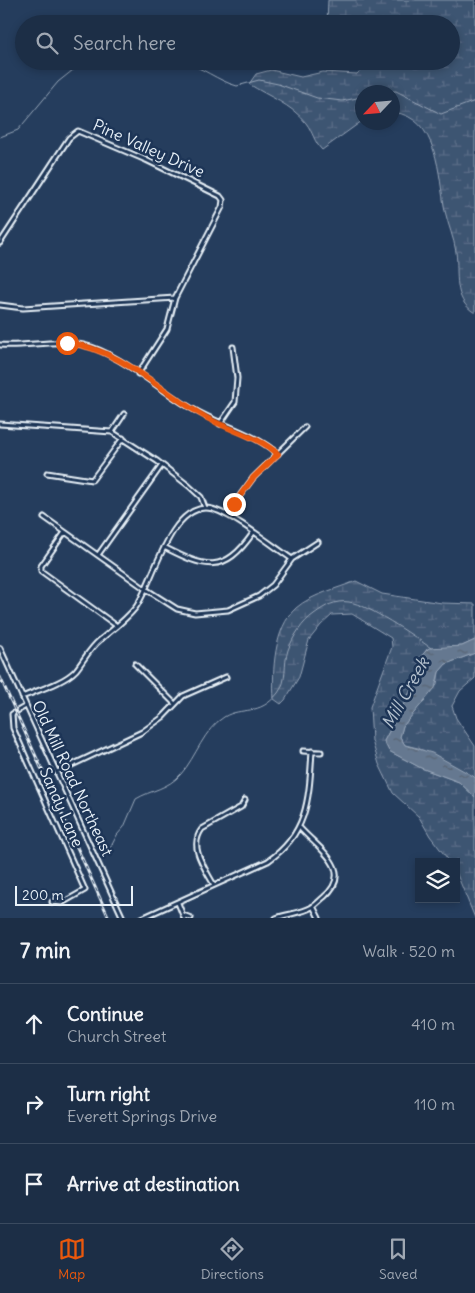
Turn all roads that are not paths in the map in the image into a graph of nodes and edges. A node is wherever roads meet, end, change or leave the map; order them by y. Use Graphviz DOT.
graph roads {
  1 [pos="0,243"];
  2 [pos="175,298"];
  3 [pos="0,305"];
  4 [pos="0,345"];
  5 [pos="234,347"];
  6 [pos="138,374"];
  7 [pos="124,414"];
  8 [pos="0,424"];
  9 [pos="220,424"];
  10 [pos="305,427"];
  11 [pos="112,432"];
  12 [pos="123,438"];
  13 [pos="278,454"];
  14 [pos="162,465"];
  15 [pos="47,473"];
  16 [pos="205,508"];
  17 [pos="227,513"];
  18 [pos="44,516"];
  19 [pos="65,532"];
  20 [pos="253,533"];
  21 [pos="318,542"];
  22 [pos="164,547"];
  23 [pos="98,555"];
  24 [pos="292,559"];
  25 [pos="144,588"];
  26 [pos="117,626"];
  27 [pos="0,648"];
  28 [pos="135,664"];
  29 [pos="226,677"];
  30 [pos="22,697"];
  31 [pos="175,704"];
  32 [pos="26,706"];
  33 [pos="303,751"];
  34 [pos="312,752"];
  35 [pos="321,752"];
  36 [pos="57,772"];
  37 [pos="245,800"];
  38 [pos="300,828"];
  39 [pos="214,885"];
  40 [pos="52,902"];
  41 [pos="178,903"];
  42 [pos="313,906"];
  43 [pos="184,916"];
  44 [pos="122,918"];
  45 [pos="142,918"];
  46 [pos="191,918"];
  47 [pos="276,918"];
  48 [pos="318,918"];
  1 -- 2 [label="street, Pine Valley Drive"];
  2 -- 3 [label="street"];
  2 -- 6 [label="street"];
  4 -- 6 [label="street"];
  5 -- 9 [label="street"];
  6 -- 9 [label="street"];
  7 -- 11 [label="street"];
  8 -- 11 [label="street"];
  9 -- 13 [label="street"];
  10 -- 13 [label="street"];
  11 -- 12 [label="street"];
  12 -- 14 [label="street"];
  12 -- 15 [label="street"];
  13 -- 17 [label="street"];
  14 -- 16 [label="street"];
  14 -- 23 [label="street"];
  16 -- 17 [label="street"];
  16 -- 22 [label="street"];
  17 -- 20 [label="street"];
  18 -- 19 [label="street"];
  19 -- 23 [label="street"];
  19 -- 26 [label="street"];
  20 -- 22 [label="street"];
  20 -- 24 [label="street"];
  21 -- 24 [label="street"];
  22 -- 25 [label="street"];
  23 -- 25 [label="street"];
  24 -- 25 [label="street"];
  25 -- 26 [label="street"];
  26 -- 30 [label="street"];
  27 -- 30 [label="street, Old Mill Road Northeast"];
  28 -- 31 [label="street"];
  29 -- 31 [label="street"];
  30 -- 32 [label="street, Old Mill Road Northeast"];
  31 -- 36 [label="street"];
  32 -- 36 [label="street, Old Mill Road Northeast"];
  32 -- 40 [label="street, Sandy Lane"];
  33 -- 34 [label="street"];
  34 -- 35 [label="street"];
  34 -- 38 [label="street"];
  36 -- 44 [label="street, Old Mill Road Northeast"];
  37 -- 39 [label="street"];
  38 -- 39 [label="street"];
  38 -- 42 [label="street"];
  39 -- 41 [label="street"];
  41 -- 43 [label="street"];
  41 -- 45 [label="street"];
  42 -- 47 [label="street"];
  42 -- 48 [label="street"];
  43 -- 46 [label="street"];
}
